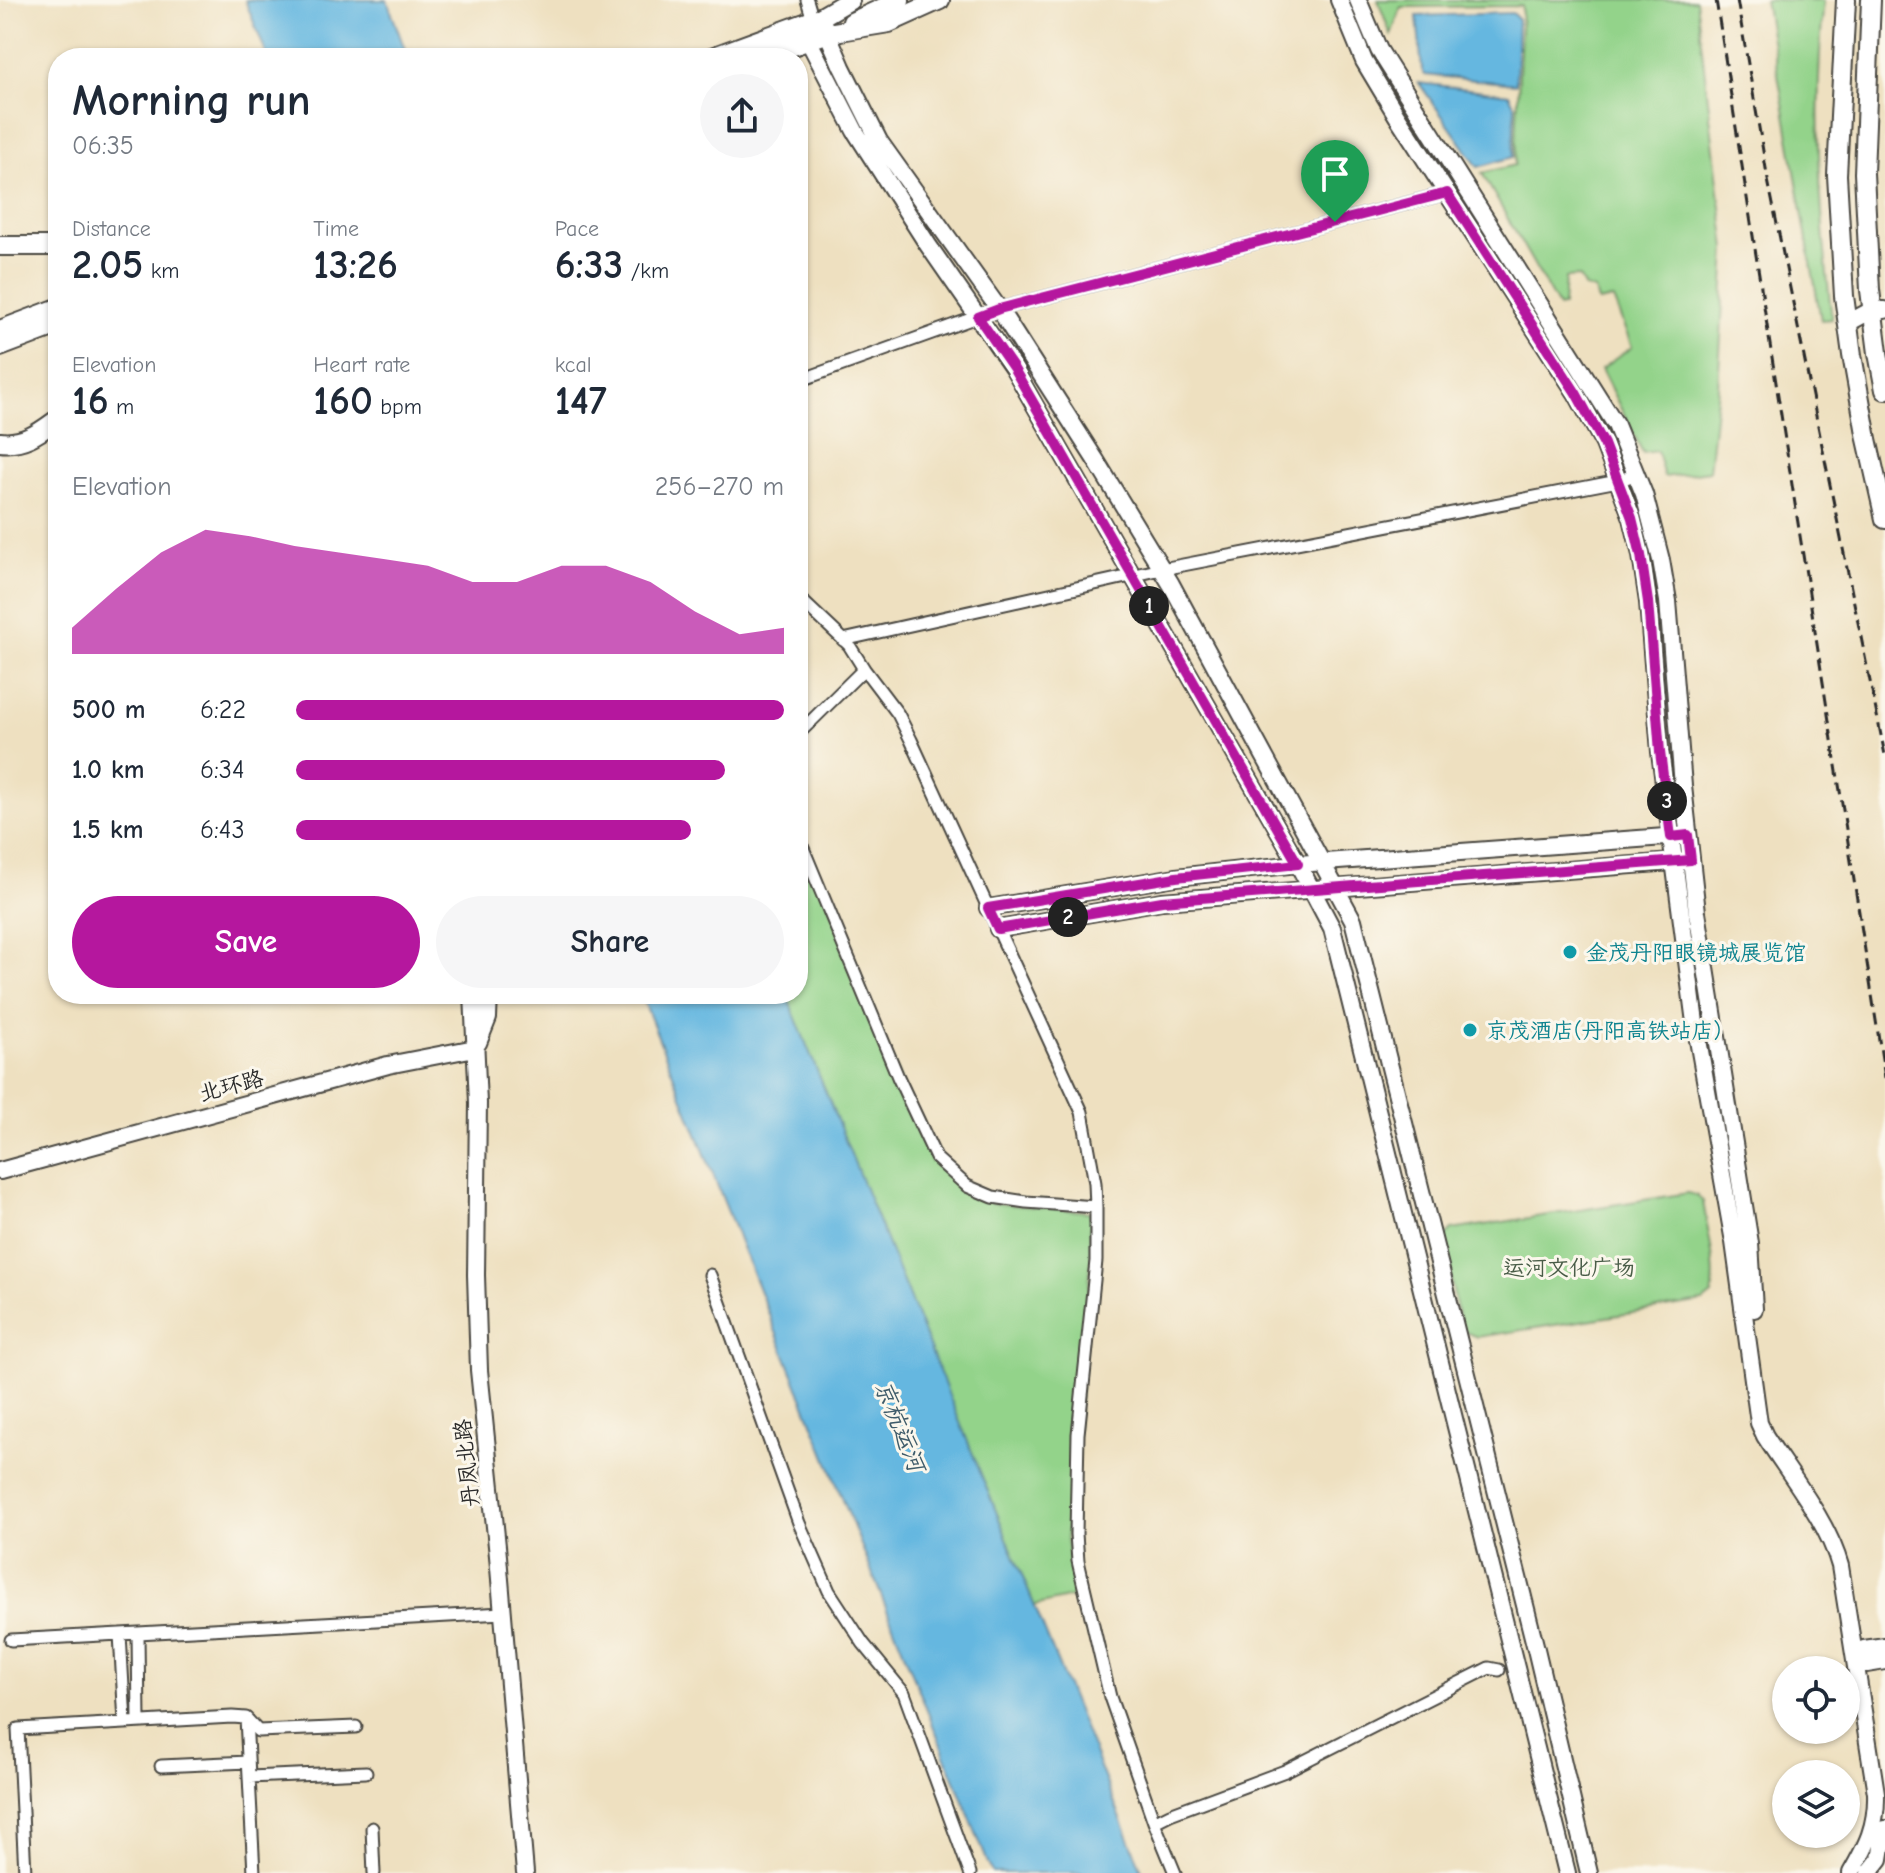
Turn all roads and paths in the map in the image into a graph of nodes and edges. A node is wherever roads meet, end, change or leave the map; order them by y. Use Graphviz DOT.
graph roads {
  1 [pos="807,0"];
  2 [pos="850,0"];
  3 [pos="866,0"];
  4 [pos="900,0"];
  5 [pos="940,0"];
  6 [pos="1339,0"];
  7 [pos="1358,0"];
  8 [pos="1846,0"];
  9 [pos="1871,0"];
  10 [pos="814,27"];
  11 [pos="1877,28"];
  12 [pos="743,48"];
  13 [pos="778,48"];
  14 [pos="1447,193"];
  15 [pos="0,246"];
  16 [pos="48,246"];
  17 [pos="999,309"];
  18 [pos="48,312"];
  19 [pos="1879,315"];
  20 [pos="978,317"];
  21 [pos="1848,323"];
  22 [pos="48,329"];
  23 [pos="0,330"];
  24 [pos="0,347"];
  25 [pos="808,377"];
  26 [pos="1885,390"];
  27 [pos="48,426"];
  28 [pos="0,442"];
  29 [pos="1636,474"];
  30 [pos="1618,481"];
  31 [pos="1885,519"];
  32 [pos="1162,569"];
  33 [pos="1132,576"];
  34 [pos="808,607"];
  35 [pos="843,640"];
  36 [pos="864,669"];
  37 [pos="808,724"];
  38 [pos="1680,836"];
  39 [pos="808,860"];
  40 [pos="1683,861"];
  41 [pos="1322,862"];
  42 [pos="1298,864"];
  43 [pos="1335,886"];
  44 [pos="1311,889"];
  45 [pos="988,908"];
  46 [pos="998,929"];
  47 [pos="473,1004"];
  48 [pos="489,1004"];
  49 [pos="475,1048"];
  50 [pos="0,1171"];
  51 [pos="1096,1207"];
  52 [pos="710,1275"];
  53 [pos="503,1613"];
  54 [pos="138,1633"];
  55 [pos="120,1634"];
  56 [pos="11,1640"];
  57 [pos="1885,1646"];
  58 [pos="1862,1657"];
  59 [pos="1885,1661"];
  60 [pos="1499,1670"];
  61 [pos="246,1718"];
  62 [pos="139,1722"];
  63 [pos="125,1723"];
  64 [pos="356,1727"];
  65 [pos="248,1762"];
  66 [pos="161,1766"];
  67 [pos="366,1772"];
  68 [pos="249,1777"];
  69 [pos="1885,1781"];
  70 [pos="1154,1822"];
  71 [pos="372,1828"];
  72 [pos="1885,1829"];
  73 [pos="26,1873"];
  74 [pos="254,1873"];
  75 [pos="374,1873"];
  76 [pos="525,1873"];
  77 [pos="970,1873"];
  78 [pos="1175,1873"];
  79 [pos="1567,1873"];
  80 [pos="1589,1873"];
  81 [pos="1851,1873"];
  82 [pos="1869,1873"];
  1 -- 10 [label="street"];
  2 -- 10 [label="main road"];
  3 -- 10 [label="main road"];
  4 -- 10 [label="main road"];
  5 -- 10 [label="main road"];
  6 -- 14 [label="street"];
  7 -- 29 [label="street"];
  8 -- 21 [label="main road"];
  9 -- 11 [label="main road"];
  10 -- 12 [label="main road"];
  10 -- 13 [label="main road"];
  10 -- 17 [label="street"];
  10 -- 20 [label="street"];
  11 -- 19 [label="main road"];
  14 -- 17 [label="street"];
  14 -- 30 [label="street"];
  15 -- 16 [label="main road"];
  17 -- 20 [label="street"];
  17 -- 32 [label="street"];
  18 -- 23 [label="main road"];
  19 -- 21 [label="street"];
  19 -- 26 [label="main road"];
  20 -- 25 [label="street"];
  20 -- 33 [label="street"];
  21 -- 31 [label="main road"];
  22 -- 24 [label="main road"];
  27 -- 28 [label="main road"];
  29 -- 30 [label="street"];
  29 -- 38 [label="street"];
  30 -- 32 [label="street"];
  30 -- 38 [label="street"];
  32 -- 33 [label="street"];
  32 -- 41 [label="street"];
  33 -- 35 [label="street"];
  33 -- 42 [label="street"];
  34 -- 35 [label="street"];
  35 -- 36 [label="street"];
  36 -- 37 [label="street"];
  36 -- 45 [label="street"];
  38 -- 40 [label="street"];
  38 -- 41 [label="street"];
  39 -- 51 [label="street"];
  40 -- 43 [label="street"];
  40 -- 58 [label="street"];
  41 -- 42 [label="street"];
  41 -- 43 [label="street"];
  42 -- 44 [label="street"];
  42 -- 45 [label="street"];
  43 -- 44 [label="street"];
  43 -- 80 [label="street"];
  44 -- 46 [label="street"];
  44 -- 79 [label="street"];
  45 -- 46 [label="street"];
  46 -- 51 [label="street"];
  47 -- 49 [label="street, 丹凤北路"];
  48 -- 49 [label="street"];
  49 -- 50 [label="street, 北环路"];
  49 -- 53 [label="street, 丹凤北路"];
  51 -- 70 [label="street"];
  52 -- 77 [label="street"];
  53 -- 54 [label="street"];
  53 -- 76 [label="street, 丹凤北路"];
  54 -- 55 [label="street"];
  54 -- 62 [label="street"];
  55 -- 56 [label="street"];
  55 -- 63 [label="street"];
  57 -- 58 [label="street"];
  58 -- 59 [label="street"];
  58 -- 69 [label="street"];
  58 -- 81 [label="street"];
  60 -- 70 [label="street"];
  61 -- 62 [label="street"];
  61 -- 64 [label="street"];
  61 -- 65 [label="street"];
  62 -- 63 [label="street"];
  63 -- 73 [label="street"];
  65 -- 66 [label="street"];
  65 -- 68 [label="street"];
  67 -- 68 [label="street"];
  68 -- 74 [label="street"];
  70 -- 78 [label="street"];
  71 -- 75 [label="street"];
  72 -- 82 [label="street"];
}
